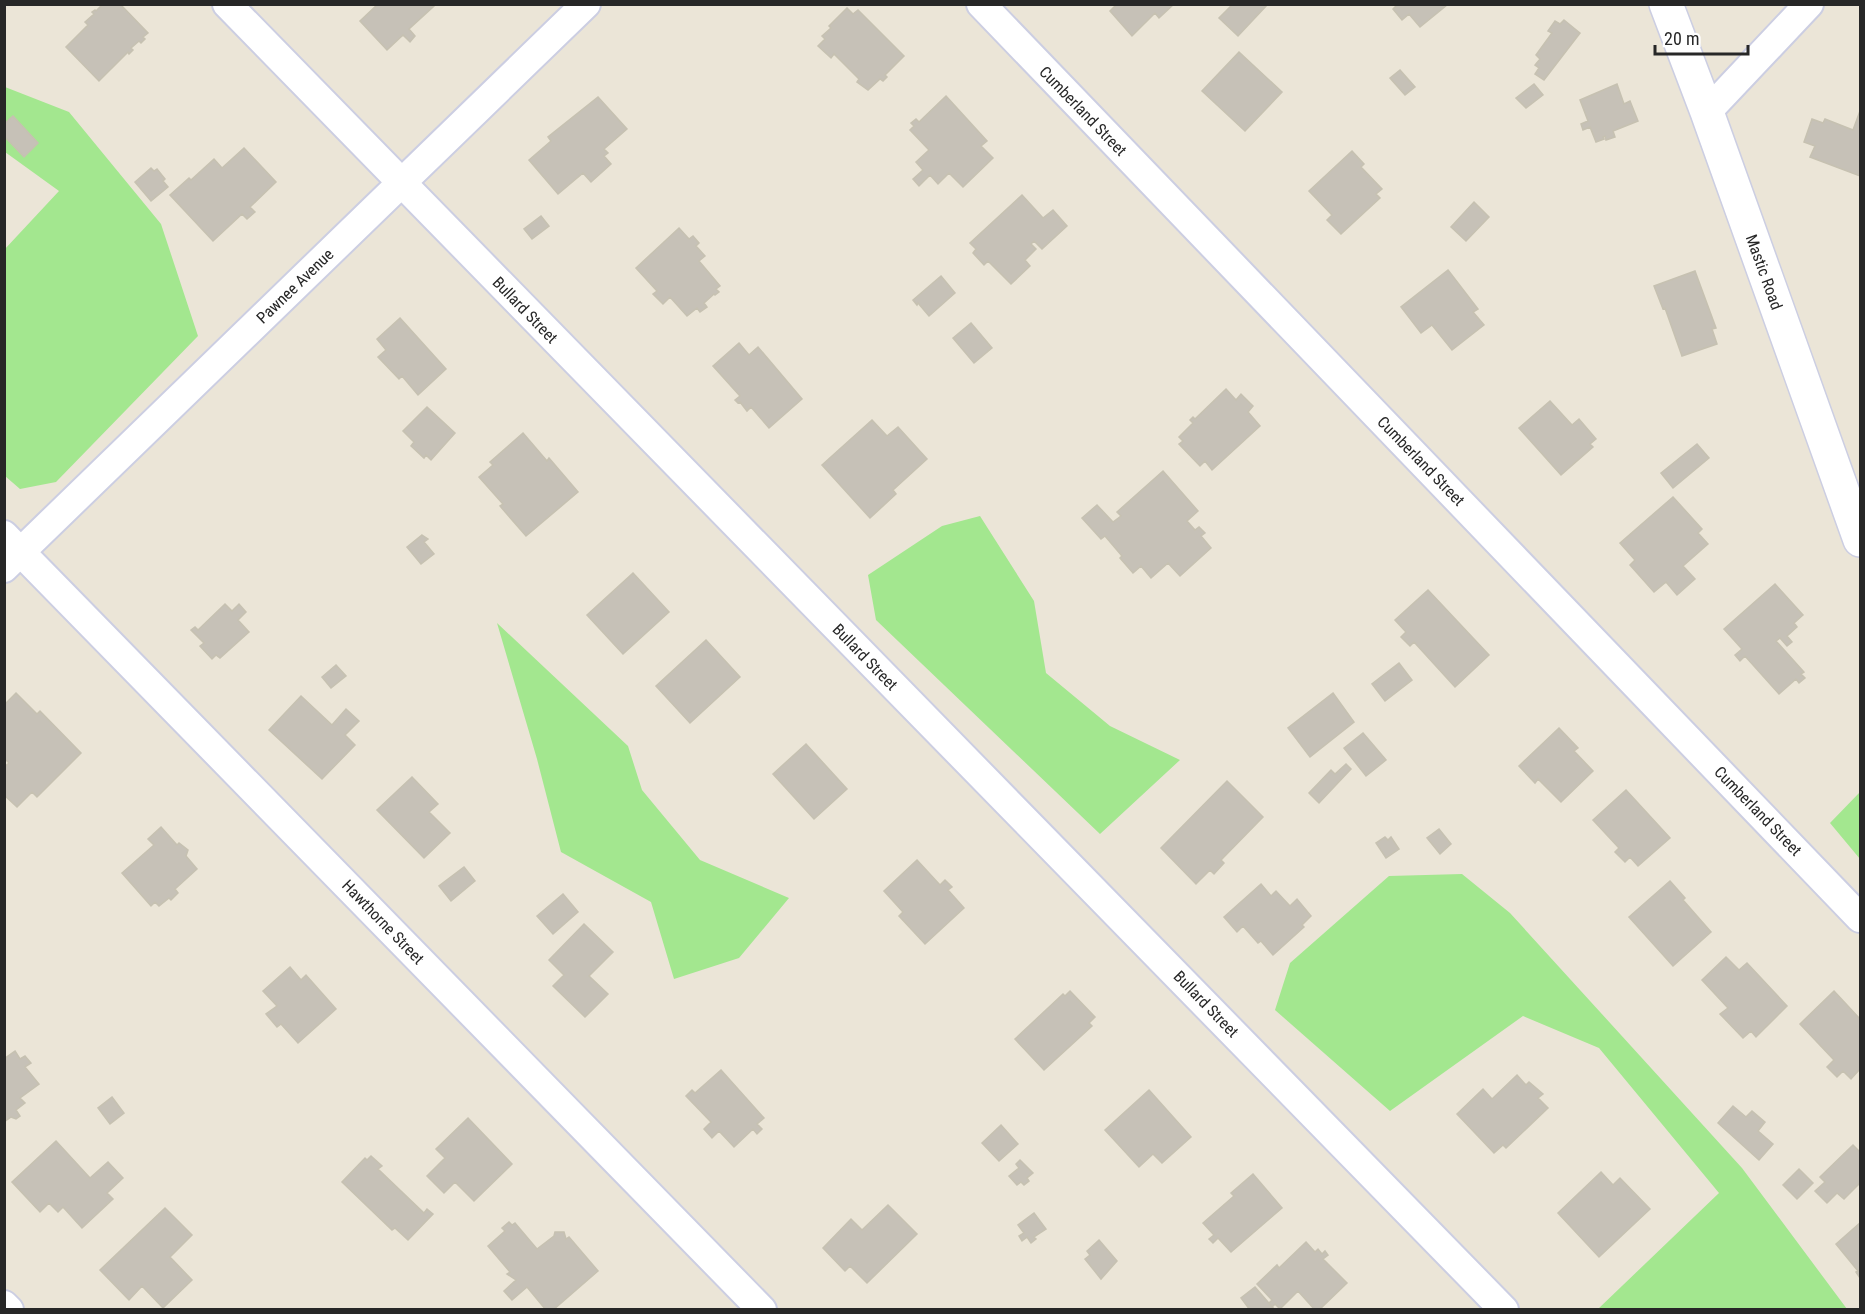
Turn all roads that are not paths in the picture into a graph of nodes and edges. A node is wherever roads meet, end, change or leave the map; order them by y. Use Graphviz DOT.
graph roads {
  1 [pos="227,4"];
  2 [pos="586,4"];
  3 [pos="981,4"];
  4 [pos="1666,4"];
  5 [pos="1809,4"];
  6 [pos="1707,112"];
  7 [pos="402,184"];
  8 [pos="1860,540"];
  9 [pos="10,552"];
  10 [pos="1860,918"];
  11 [pos="4,1305"];
  12 [pos="9,1310"];
  13 [pos="762,1310"];
  14 [pos="1504,1310"];
  1 -- 7 [label="street, Bullard Street"];
  2 -- 7 [label="street, Pawnee Avenue"];
  3 -- 10 [label="street, Cumberland Street"];
  4 -- 6 [label="main road, Mastic Road"];
  5 -- 6 [label="street"];
  6 -- 8 [label="main road, Mastic Road"];
  7 -- 9 [label="street, Pawnee Avenue"];
  7 -- 14 [label="street, Bullard Street"];
  9 -- 13 [label="street, Hawthorne Street"];
  11 -- 12 [label="street"];
}
